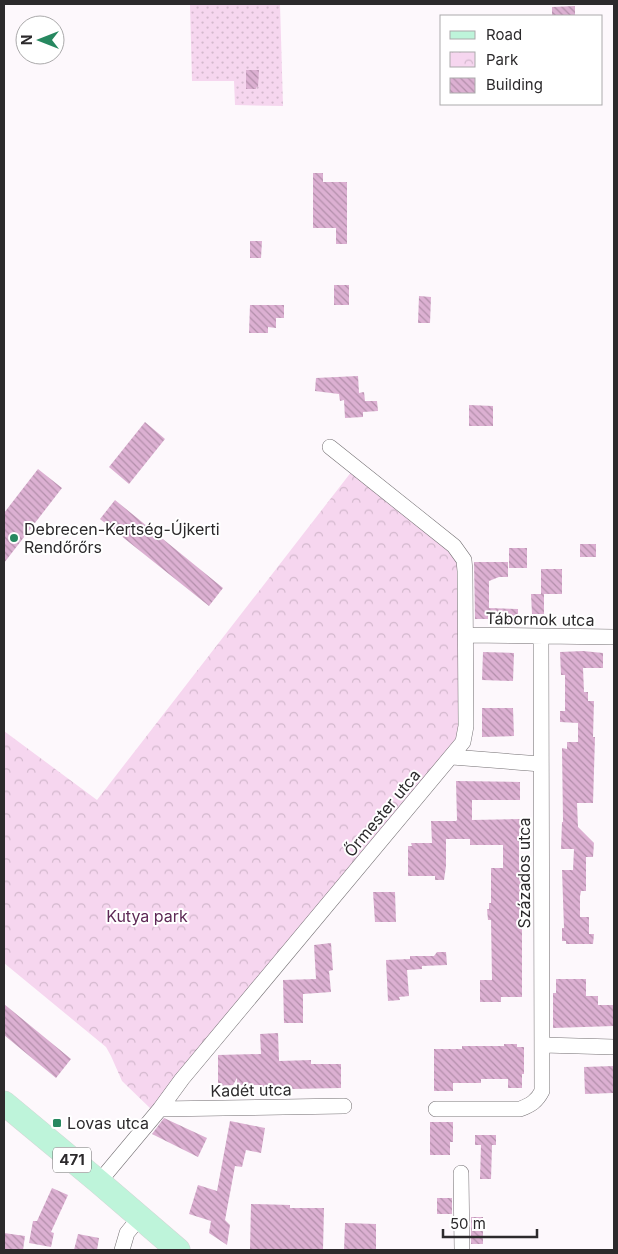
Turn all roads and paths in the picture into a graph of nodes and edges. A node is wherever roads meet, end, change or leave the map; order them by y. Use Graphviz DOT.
graph roads {
  1 [pos="330,447"];
  2 [pos="466,635"];
  3 [pos="541,637"];
  4 [pos="614,637"];
  5 [pos="452,757"];
  6 [pos="541,764"];
  7 [pos="543,1045"];
  8 [pos="614,1047"];
  9 [pos="4,1103"];
  10 [pos="344,1106"];
  11 [pos="160,1109"];
  12 [pos="436,1109"];
  13 [pos="461,1173"];
  14 [pos="99,1182"];
  15 [pos="140,1217"];
  16 [pos="122,1250"];
  17 [pos="178,1250"];
  18 [pos="462,1250"];
  1 -- 2 [label="street, Őrmester utca"];
  2 -- 3 [label="street, Tábornok utca"];
  2 -- 5 [label="street, Őrmester utca"];
  3 -- 4 [label="street, Tábornok utca"];
  3 -- 6 [label="street, Százados utca"];
  5 -- 6 [label="street"];
  5 -- 11 [label="street, Őrmester utca"];
  6 -- 7 [label="street, Százados utca"];
  7 -- 8 [label="street"];
  7 -- 12 [label="street, Százados utca"];
  9 -- 14 [label="main road, 471"];
  10 -- 11 [label="street, Kadét utca"];
  11 -- 14 [label="street, Őrmester utca"];
  13 -- 18 [label="street"];
  14 -- 15 [label="main road, 471"];
  15 -- 16 [label="street"];
  15 -- 17 [label="main road, 471"];
}
